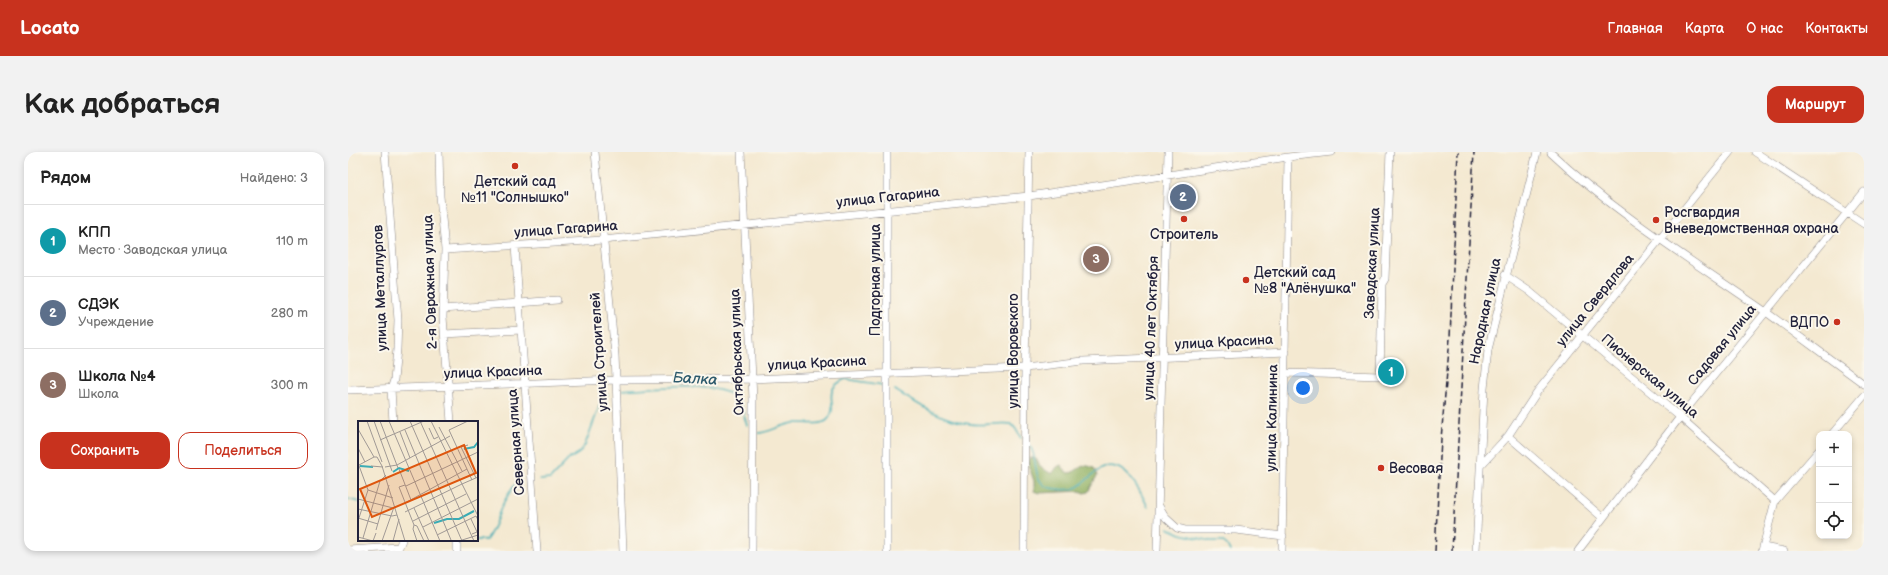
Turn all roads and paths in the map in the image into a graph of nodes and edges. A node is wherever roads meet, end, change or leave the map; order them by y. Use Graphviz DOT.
graph roads {
  1 [pos="385,152"];
  2 [pos="439,152"];
  3 [pos="595,152"];
  4 [pos="741,152"];
  5 [pos="887,152"];
  6 [pos="1029,152"];
  7 [pos="1168,152"];
  8 [pos="1332,152"];
  9 [pos="1390,152"];
  10 [pos="1730,152"];
  11 [pos="1755,152"];
  12 [pos="1552,153"];
  13 [pos="1537,154"];
  14 [pos="1288,157"];
  15 [pos="1168,176"];
  16 [pos="1864,192"];
  17 [pos="1029,196"];
  18 [pos="888,210"];
  19 [pos="1846,213"];
  20 [pos="744,224"];
  21 [pos="1864,224"];
  22 [pos="603,240"];
  23 [pos="1660,240"];
  24 [pos="515,246"];
  25 [pos="445,250"];
  26 [pos="1505,275"];
  27 [pos="557,300"];
  28 [pos="520,303"];
  29 [pos="443,310"];
  30 [pos="1766,312"];
  31 [pos="521,330"];
  32 [pos="444,334"];
  33 [pos="1582,336"];
  34 [pos="1286,352"];
  35 [pos="1163,359"];
  36 [pos="1025,368"];
  37 [pos="888,373"];
  38 [pos="1286,373"];
  39 [pos="752,379"];
  40 [pos="614,380"];
  41 [pos="525,384"];
  42 [pos="1864,384"];
  43 [pos="449,388"];
  44 [pos="391,389"];
  45 [pos="348,390"];
  46 [pos="1864,396"];
  47 [pos="1680,417"];
  48 [pos="393,421"];
  49 [pos="451,421"];
  50 [pos="1835,431"];
  51 [pos="1508,436"];
  52 [pos="1816,453"];
  53 [pos="1482,464"];
  54 [pos="1775,501"];
  55 [pos="1159,505"];
  56 [pos="1603,518"];
  57 [pos="1283,536"];
  58 [pos="402,541"];
  59 [pos="1763,549"];
  60 [pos="348,550"];
  61 [pos="537,551"];
  62 [pos="623,551"];
  63 [pos="752,551"];
  64 [pos="887,551"];
  65 [pos="1024,551"];
  66 [pos="1157,551"];
  67 [pos="1282,551"];
  68 [pos="1476,551"];
  69 [pos="1578,551"];
  70 [pos="1784,551"];
  1 -- 44 [label="street, улица Металлургов"];
  2 -- 25 [label="street, 2-я Овражная улица"];
  3 -- 22 [label="street, улица Строителей"];
  4 -- 20 [label="street, Октябрьская улица"];
  5 -- 18 [label="street, Подгорная улица"];
  6 -- 17 [label="street, улица Воровского"];
  7 -- 15 [label="street, улица 40 лет Октября"];
  8 -- 14 [label="street, улица Гагарина"];
  9 -- 38 [label="street, Заводская улица"];
  10 -- 23 [label="street, улица Свердлова"];
  11 -- 19 [label="street"];
  12 -- 13 [label="street"];
  12 -- 23 [label="street"];
  13 -- 26 [label="street, Народная улица"];
  14 -- 15 [label="street, улица Гагарина"];
  14 -- 34 [label="street, улица Калинина"];
  15 -- 17 [label="street, улица Гагарина"];
  15 -- 35 [label="street, улица 40 лет Октября"];
  16 -- 19 [label="street, Садовая улица"];
  17 -- 18 [label="street, улица Гагарина"];
  17 -- 36 [label="street, улица Воровского"];
  18 -- 20 [label="street, улица Гагарина"];
  18 -- 37 [label="street, Подгорная улица"];
  19 -- 21 [label="street"];
  19 -- 30 [label="street, Садовая улица"];
  20 -- 22 [label="street, улица Гагарина"];
  20 -- 39 [label="street, Октябрьская улица"];
  22 -- 24 [label="street, улица Гагарина"];
  22 -- 40 [label="street, улица Строителей"];
  23 -- 30 [label="street"];
  23 -- 33 [label="street, улица Свердлова"];
  24 -- 25 [label="street, улица Гагарина"];
  24 -- 28 [label="street, Северная улица"];
  25 -- 29 [label="street, 2-я Овражная улица"];
  26 -- 33 [label="street, Пионерская улица"];
  26 -- 53 [label="street, Народная улица"];
  27 -- 28 [label="street"];
  28 -- 29 [label="street"];
  28 -- 31 [label="street, Северная улица"];
  29 -- 32 [label="street, 2-я Овражная улица"];
  30 -- 42 [label="street"];
  30 -- 47 [label="street, Садовая улица"];
  31 -- 32 [label="street"];
  31 -- 41 [label="street, Северная улица"];
  32 -- 43 [label="street, 2-я Овражная улица"];
  33 -- 47 [label="street, Пионерская улица"];
  33 -- 51 [label="street, улица Свердлова"];
  34 -- 35 [label="street, улица Красина"];
  34 -- 38 [label="street, улица Калинина"];
  35 -- 36 [label="street, улица Красина"];
  35 -- 55 [label="street, улица 40 лет Октября"];
  36 -- 37 [label="street, улица Красина"];
  36 -- 65 [label="street, улица Воровского"];
  37 -- 39 [label="street, улица Красина"];
  37 -- 64 [label="street, Подгорная улица"];
  38 -- 57 [label="street, улица Калинина"];
  39 -- 40 [label="street, улица Красина"];
  39 -- 63 [label="street, Октябрьская улица"];
  40 -- 41 [label="street, улица Красина"];
  40 -- 62 [label="street, улица Строителей"];
  41 -- 43 [label="street, улица Красина"];
  41 -- 61 [label="street, Северная улица"];
  43 -- 44 [label="street, улица Красина"];
  43 -- 49 [label="street, 2-я Овражная улица"];
  44 -- 45 [label="street, улица Красина"];
  44 -- 48 [label="street, улица Металлургов"];
  46 -- 50 [label="street"];
  47 -- 54 [label="street, Пионерская улица"];
  47 -- 56 [label="street, Садовая улица"];
  51 -- 53 [label="street, улица Свердлова"];
  51 -- 56 [label="street"];
  52 -- 54 [label="street"];
  53 -- 68 [label="street, Народная улица"];
  54 -- 59 [label="street"];
  55 -- 57 [label="street"];
  55 -- 66 [label="street, улица 40 лет Октября"];
  56 -- 69 [label="street, Садовая улица"];
  57 -- 67 [label="street, улица Калинина"];
  58 -- 60 [label="street"];
  59 -- 70 [label="street"];
}
